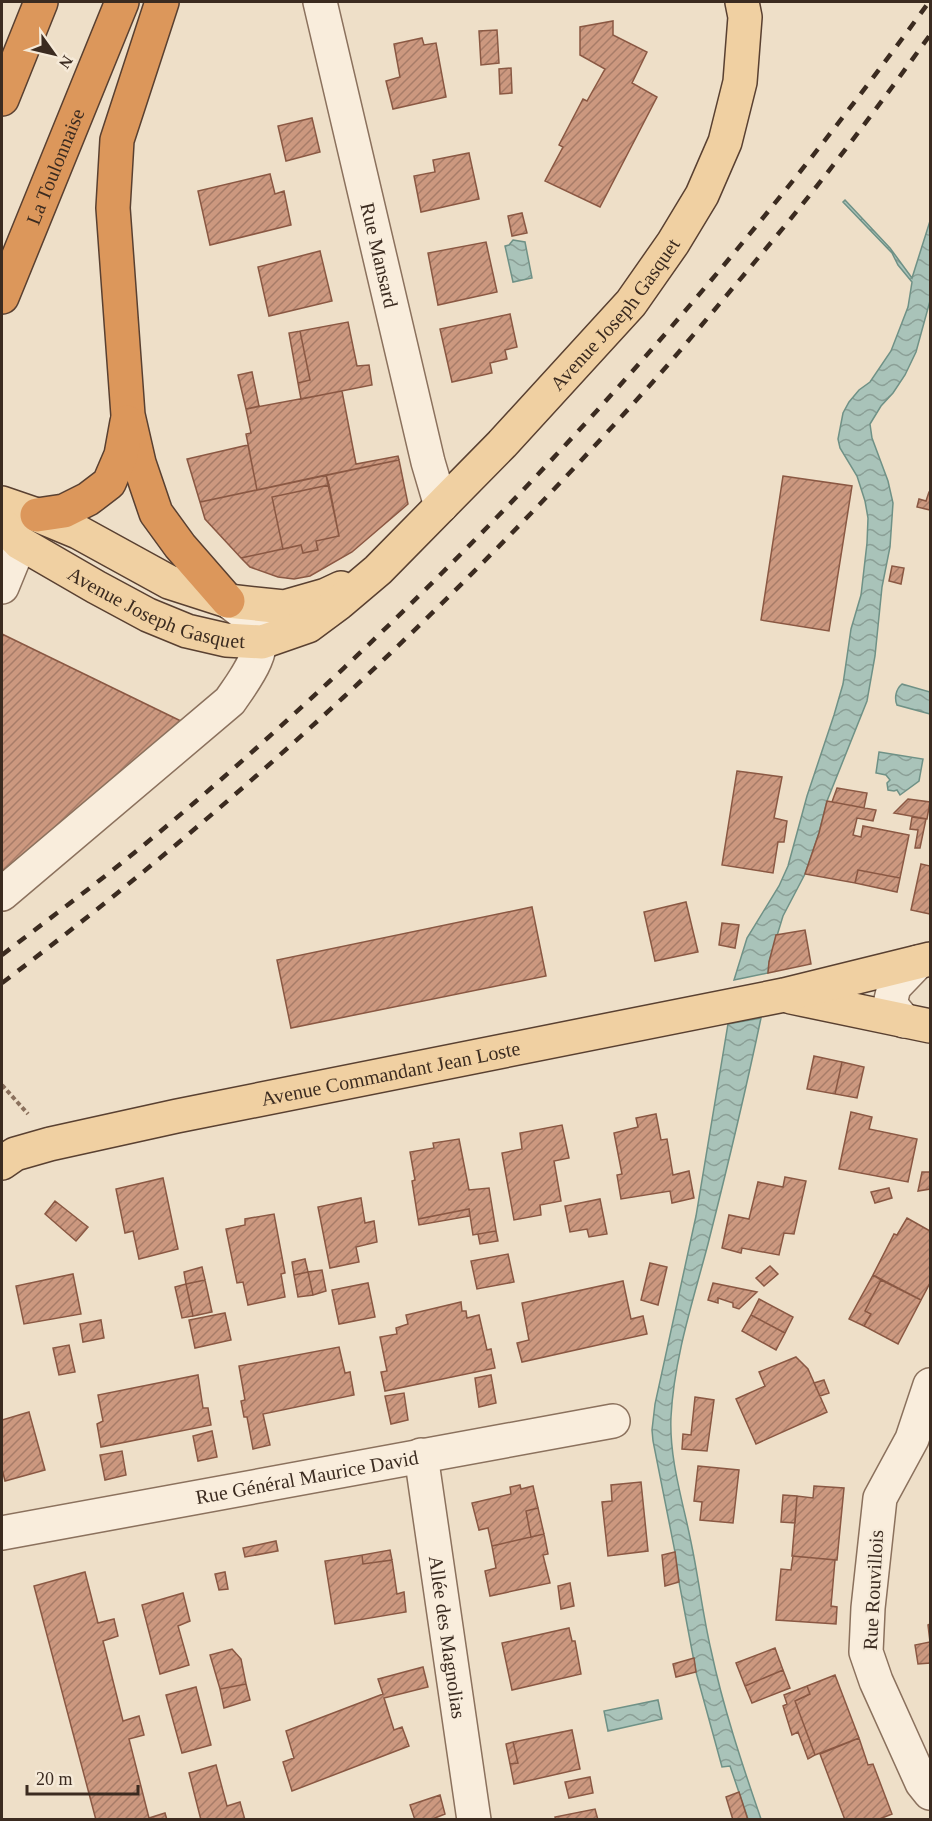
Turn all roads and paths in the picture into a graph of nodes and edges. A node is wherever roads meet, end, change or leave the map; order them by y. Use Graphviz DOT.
graph roads {
  1 [pos="41,2"];
  2 [pos="122,2"];
  3 [pos="162,2"];
  4 [pos="320,2"];
  5 [pos="750,7"];
  6 [pos="2,99"];
  7 [pos="2,297"];
  8 [pos="128,415"];
  9 [pos="2,503"];
  10 [pos="441,506"];
  11 [pos="37,515"];
  12 [pos="11,534"];
  13 [pos="378,570"];
  14 [pos="2,587"];
  15 [pos="228,601"];
  16 [pos="261,642"];
  17 [pos="2,894"];
  18 [pos="924,960"];
  19 [pos="784,995"];
  20 [pos="917,1023"];
  21 [pos="2,1163"];
  22 [pos="930,1385"];
  23 [pos="613,1421"];
  24 [pos="921,1440"];
  25 [pos="421,1455"];
  26 [pos="2,1533"];
  27 [pos="930,1793"];
  28 [pos="474,1820"];
  1 -- 6 [label="highway"];
  2 -- 7 [label="highway, La Toulonnaise"];
  3 -- 8 [label="highway"];
  4 -- 10 [label="street, Rue Mansard"];
  5 -- 10 [label="main road, Avenue Joseph Gasquet"];
  8 -- 11 [label="highway"];
  8 -- 15 [label="highway"];
  9 -- 11 [label="main road, Avenue Joseph Gasquet"];
  10 -- 13 [label="main road, Avenue Joseph Gasquet"];
  11 -- 15 [label="main road, Avenue Joseph Gasquet"];
  12 -- 14 [label="street"];
  12 -- 16 [label="main road, Avenue Joseph Gasquet"];
  13 -- 15 [label="main road, Avenue Joseph Gasquet"];
  13 -- 16 [label="main road, Avenue Joseph Gasquet"];
  15 -- 16 [label="street"];
  16 -- 17 [label="street"];
  18 -- 19 [label="main road, Avenue Commandant Jean Loste"];
  18 -- 20 [label="street"];
  19 -- 20 [label="main road"];
  19 -- 21 [label="main road, Avenue Commandant Jean Loste"];
  22 -- 24 [label="street, Rue Rouvillois"];
  23 -- 25 [label="street, Rue Général Maurice David"];
  24 -- 27 [label="street, Rue Rouvillois"];
  25 -- 26 [label="street, Rue Général Maurice David"];
  25 -- 28 [label="street, Allée des Magnolias"];
}
